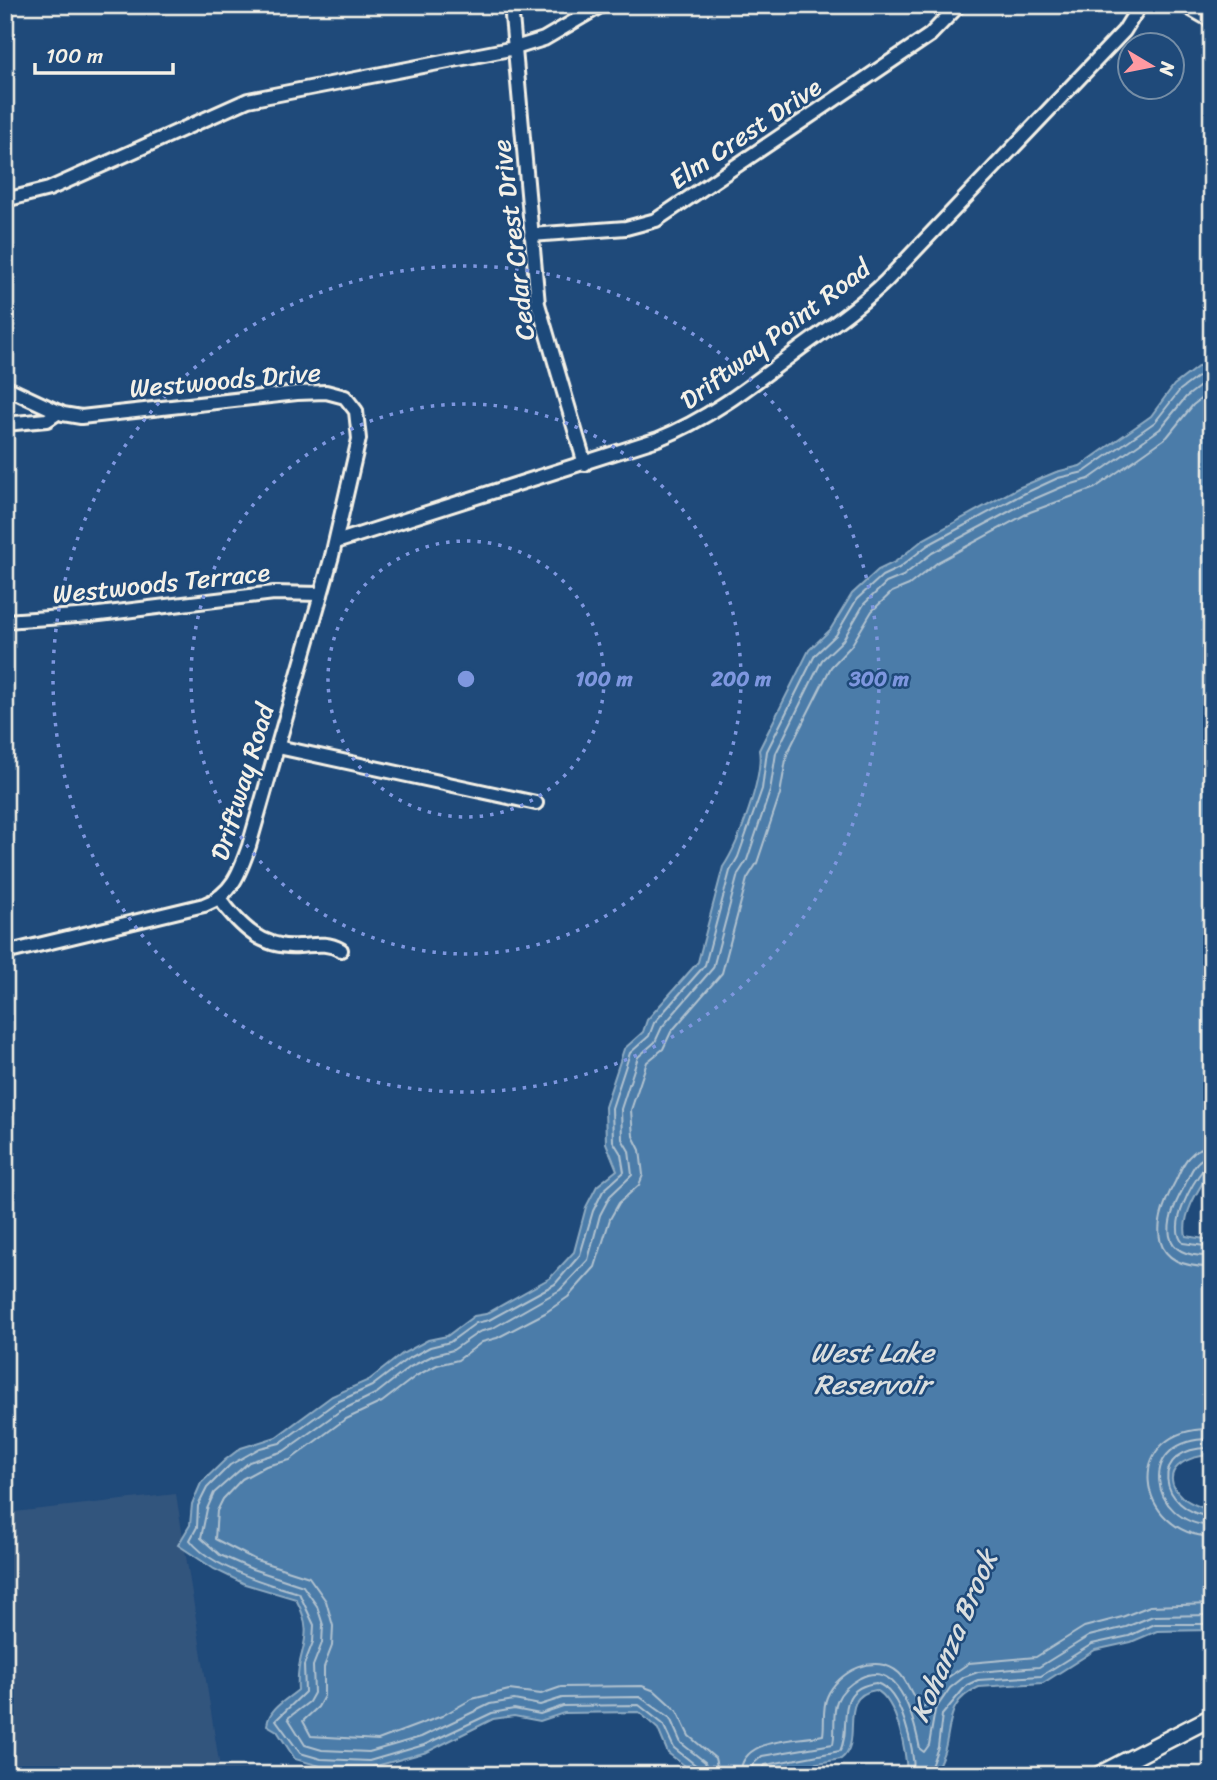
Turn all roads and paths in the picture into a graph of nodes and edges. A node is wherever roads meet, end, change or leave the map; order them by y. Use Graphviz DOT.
graph roads {
  1 [pos="511,5"];
  2 [pos="602,5"];
  3 [pos="959,5"];
  4 [pos="1140,5"];
  5 [pos="1184,5"];
  6 [pos="1212,21"];
  7 [pos="515,48"];
  8 [pos="5,200"];
  9 [pos="531,235"];
  10 [pos="5,387"];
  11 [pos="59,412"];
  12 [pos="5,424"];
  13 [pos="585,464"];
  14 [pos="336,542"];
  15 [pos="321,594"];
  16 [pos="5,621"];
  17 [pos="278,747"];
  18 [pos="536,803"];
  19 [pos="219,898"];
  20 [pos="341,950"];
  21 [pos="5,953"];
  22 [pos="1212,1717"];
  23 [pos="1099,1775"];
  1 -- 7 [label="street, Cedar Crest Drive"];
  2 -- 7 [label="street"];
  3 -- 9 [label="street, Elm Crest Drive"];
  4 -- 13 [label="street, Driftway Point Road"];
  5 -- 6 [label="street"];
  7 -- 8 [label="street"];
  7 -- 9 [label="street, Cedar Crest Drive"];
  9 -- 13 [label="street, Cedar Crest Drive"];
  10 -- 11 [label="street, Westwoods Drive"];
  11 -- 12 [label="street"];
  11 -- 14 [label="street, Westwoods Drive"];
  13 -- 14 [label="street, Driftway Point Road"];
  14 -- 15 [label="street, Driftway Road"];
  15 -- 16 [label="street, Westwoods Terrace"];
  15 -- 17 [label="street, Driftway Road"];
  17 -- 18 [label="street"];
  17 -- 19 [label="street, Driftway Road"];
  19 -- 20 [label="street"];
  19 -- 21 [label="street, Driftway Road"];
  22 -- 23 [label="main road"];
}
